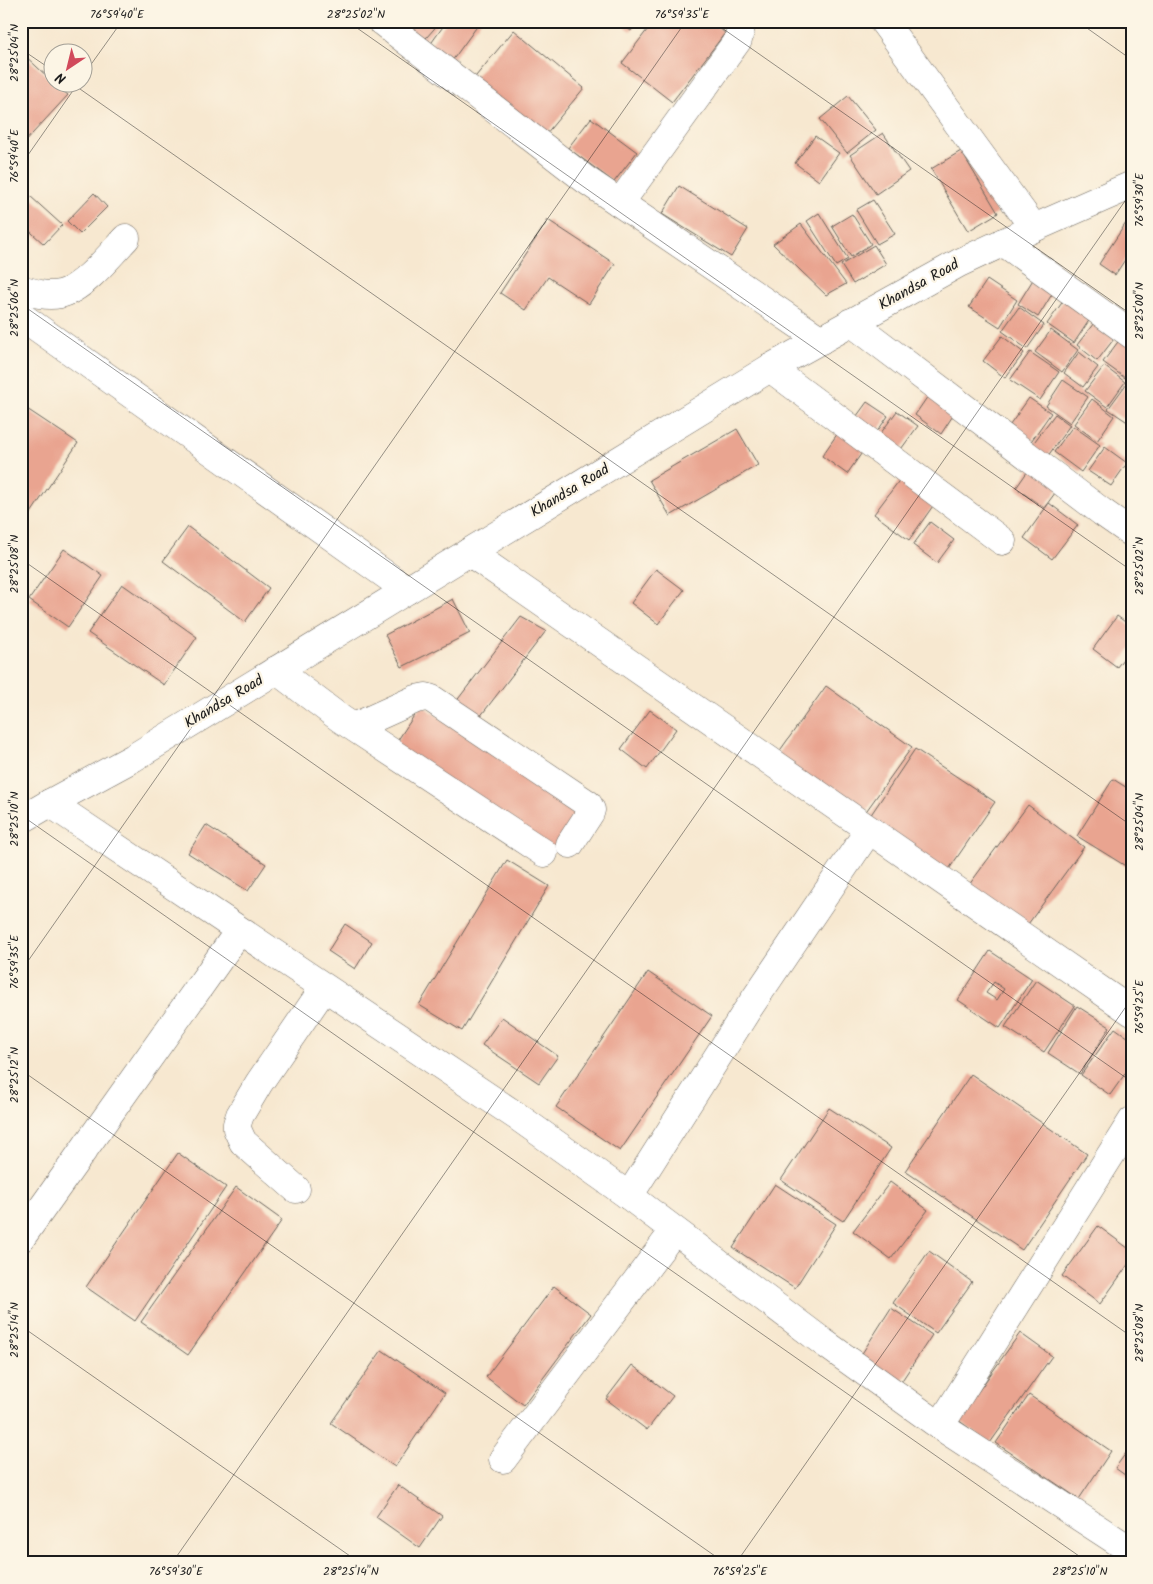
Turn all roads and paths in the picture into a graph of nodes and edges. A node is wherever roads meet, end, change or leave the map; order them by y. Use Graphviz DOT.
graph roads {
  1 [pos="382,21"];
  2 [pos="737,21"];
  3 [pos="883,21"];
  4 [pos="1132,185"];
  5 [pos="620,203"];
  6 [pos="1034,228"];
  7 [pos="126,238"];
  8 [pos="1003,242"];
  9 [pos="21,289"];
  10 [pos="21,316"];
  11 [pos="851,322"];
  12 [pos="1132,335"];
  13 [pos="821,340"];
  14 [pos="770,368"];
  15 [pos="1132,533"];
  16 [pos="1002,540"];
  17 [pos="469,552"];
  18 [pos="407,590"];
  19 [pos="276,670"];
  20 [pos="354,727"];
  21 [pos="50,803"];
  22 [pos="21,820"];
  23 [pos="868,830"];
  24 [pos="570,844"];
  25 [pos="544,853"];
  26 [pos="239,931"];
  27 [pos="324,988"];
  28 [pos="1132,1012"];
  29 [pos="1132,1121"];
  30 [pos="296,1189"];
  31 [pos="629,1196"];
  32 [pos="674,1231"];
  33 [pos="21,1238"];
  34 [pos="940,1426"];
  35 [pos="504,1460"];
  36 [pos="1132,1551"];
  1 -- 5 [label="street"];
  2 -- 5 [label="street"];
  3 -- 6 [label="street"];
  4 -- 6 [label="street, Khandsa Road"];
  5 -- 13 [label="street"];
  6 -- 8 [label="street, Khandsa Road"];
  7 -- 9 [label="street"];
  8 -- 11 [label="street, Khandsa Road"];
  8 -- 12 [label="street"];
  10 -- 18 [label="street"];
  11 -- 13 [label="street, Khandsa Road"];
  11 -- 15 [label="street"];
  13 -- 14 [label="street, Khandsa Road"];
  14 -- 16 [label="street"];
  14 -- 17 [label="street, Khandsa Road"];
  17 -- 18 [label="street, Khandsa Road"];
  17 -- 23 [label="street"];
  18 -- 19 [label="street, Khandsa Road"];
  19 -- 20 [label="street"];
  19 -- 21 [label="street, Khandsa Road"];
  20 -- 24 [label="street"];
  20 -- 25 [label="street"];
  21 -- 22 [label="street, Khandsa Road"];
  21 -- 26 [label="street"];
  23 -- 28 [label="street"];
  23 -- 31 [label="street"];
  26 -- 27 [label="street"];
  26 -- 33 [label="street"];
  27 -- 30 [label="street"];
  27 -- 31 [label="street"];
  29 -- 34 [label="street"];
  31 -- 32 [label="street"];
  32 -- 34 [label="street"];
  32 -- 35 [label="street"];
  34 -- 36 [label="street"];
}
